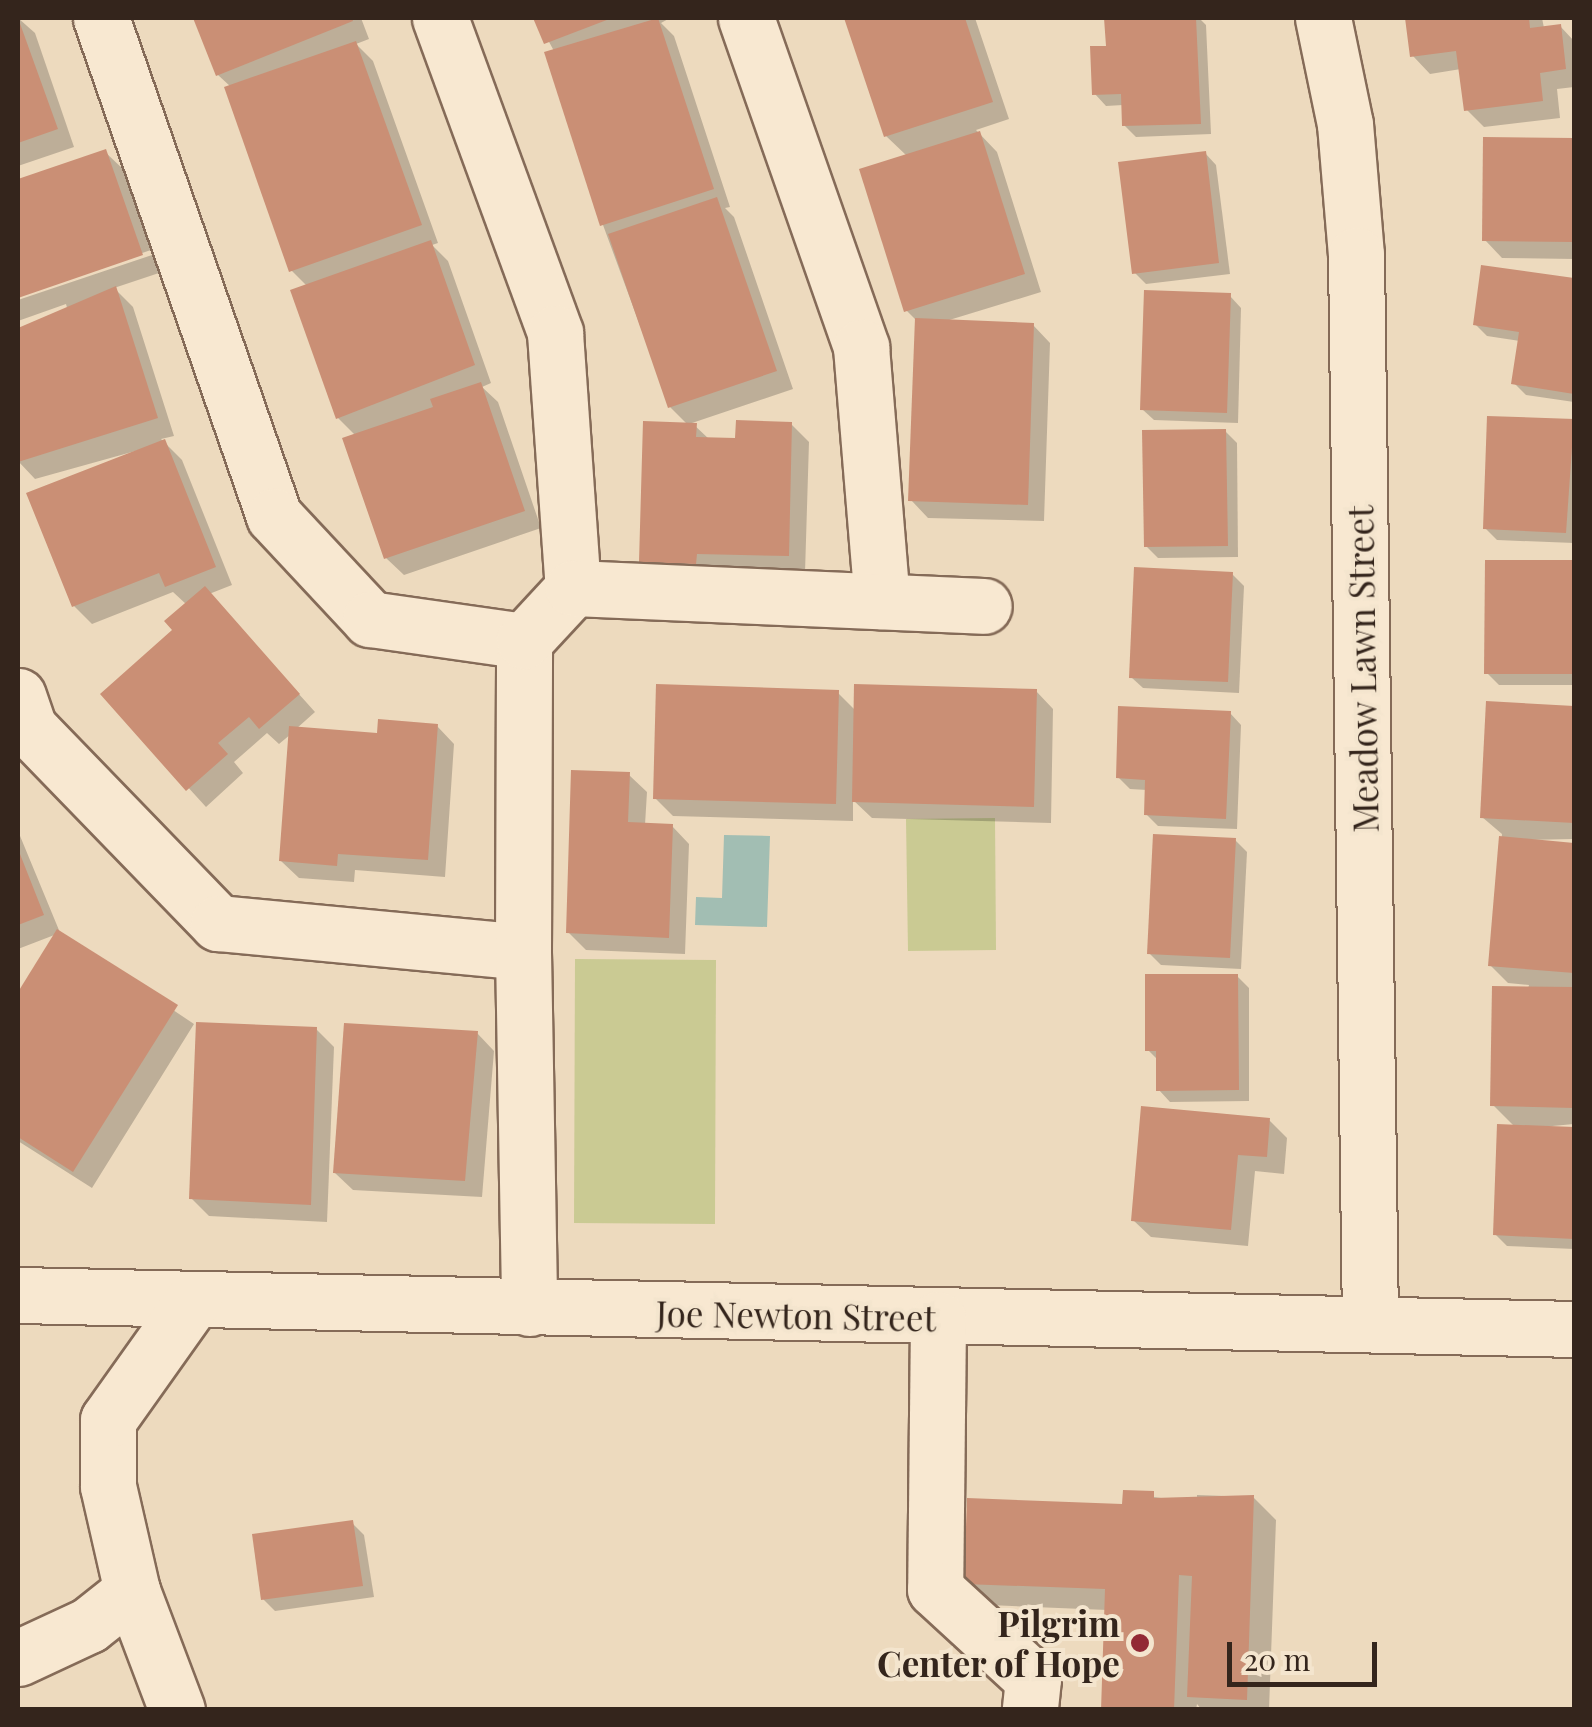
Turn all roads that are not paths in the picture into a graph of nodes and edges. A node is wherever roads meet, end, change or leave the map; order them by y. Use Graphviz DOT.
graph roads {
  1 [pos="101,18"];
  2 [pos="440,18"];
  3 [pos="746,18"];
  4 [pos="1323,18"];
  5 [pos="573,588"];
  6 [pos="882,601"];
  7 [pos="984,606"];
  8 [pos="524,641"];
  9 [pos="18,696"];
  10 [pos="522,952"];
  11 [pos="18,1295"];
  12 [pos="194,1299"];
  13 [pos="529,1308"];
  14 [pos="938,1318"];
  15 [pos="1370,1324"];
  16 [pos="1574,1329"];
  17 [pos="132,1591"];
  18 [pos="18,1658"];
  19 [pos="177,1710"];
  20 [pos="1030,1710"];
  1 -- 8 [label="street"];
  2 -- 5 [label="street"];
  3 -- 6 [label="street"];
  4 -- 15 [label="street, Meadow Lawn Street"];
  5 -- 6 [label="street"];
  5 -- 8 [label="street"];
  6 -- 7 [label="street"];
  8 -- 10 [label="street"];
  9 -- 10 [label="street"];
  10 -- 13 [label="street"];
  11 -- 12 [label="street, Joe Newton Street"];
  12 -- 13 [label="street, Joe Newton Street"];
  12 -- 17 [label="street"];
  13 -- 14 [label="street, Joe Newton Street"];
  14 -- 15 [label="street, Joe Newton Street"];
  14 -- 20 [label="street"];
  15 -- 16 [label="street, Joe Newton Street"];
  17 -- 18 [label="street"];
  17 -- 19 [label="street"];
}
